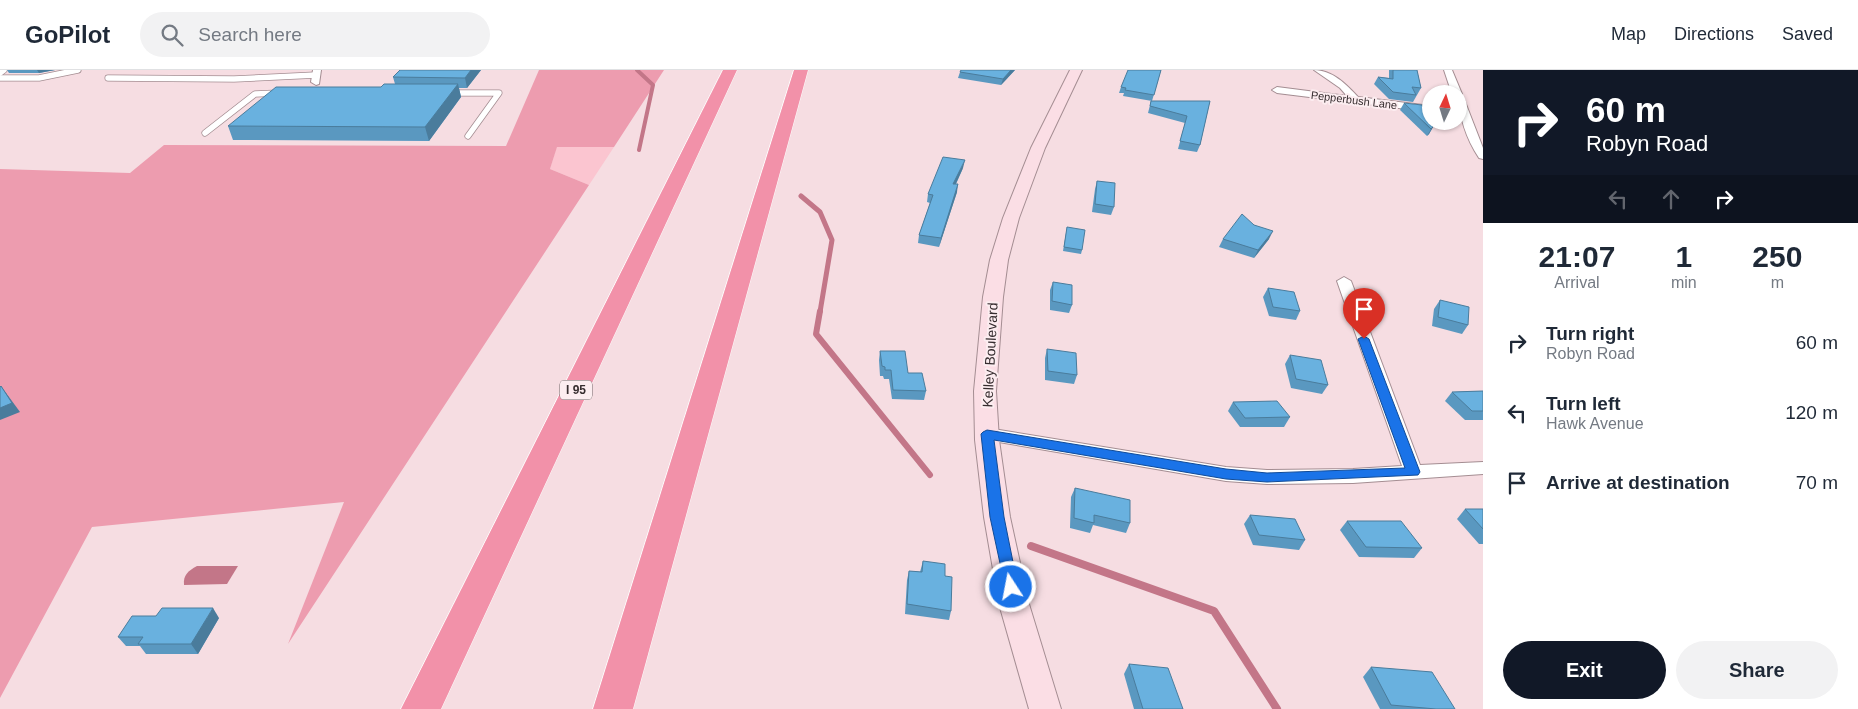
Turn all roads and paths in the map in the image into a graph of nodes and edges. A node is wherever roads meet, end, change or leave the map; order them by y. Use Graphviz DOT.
graph roads {
  1 [pos="4,70"];
  2 [pos="78,70"];
  3 [pos="730,70"];
  4 [pos="801,70"];
  5 [pos="1076,70"];
  6 [pos="1318,70"];
  7 [pos="1448,70"];
  8 [pos="0,73"];
  9 [pos="0,78"];
  10 [pos="108,78"];
  11 [pos="315,78"];
  12 [pos="1454,85"];
  13 [pos="1278,90"];
  14 [pos="284,92"];
  15 [pos="440,93"];
  16 [pos="1355,99"];
  17 [pos="1422,109"];
  18 [pos="1468,129"];
  19 [pos="205,133"];
  20 [pos="468,136"];
  21 [pos="1483,156"];
  22 [pos="1344,281"];
  23 [pos="987,434"];
  24 [pos="1483,468"];
  25 [pos="1413,472"];
  26 [pos="421,709"];
  27 [pos="613,709"];
  28 [pos="1046,709"];
  1 -- 8 [label="lane"];
  2 -- 9 [label="lane"];
  3 -- 26 [label="highway, I 95"];
  4 -- 27 [label="highway"];
  5 -- 23 [label="main road, Kelley Boulevard"];
  6 -- 16 [label="street"];
  7 -- 12 [label="street"];
  10 -- 11 [label="lane"];
  13 -- 16 [label="street, Pepperbush Lane"];
  14 -- 19 [label="lane"];
  15 -- 20 [label="lane"];
  16 -- 17 [label="street, Pepperbush Lane"];
  18 -- 21 [label="street"];
  22 -- 25 [label="street"];
  23 -- 25 [label="street"];
  23 -- 28 [label="main road, Kelley Boulevard"];
  24 -- 25 [label="street"];
}
